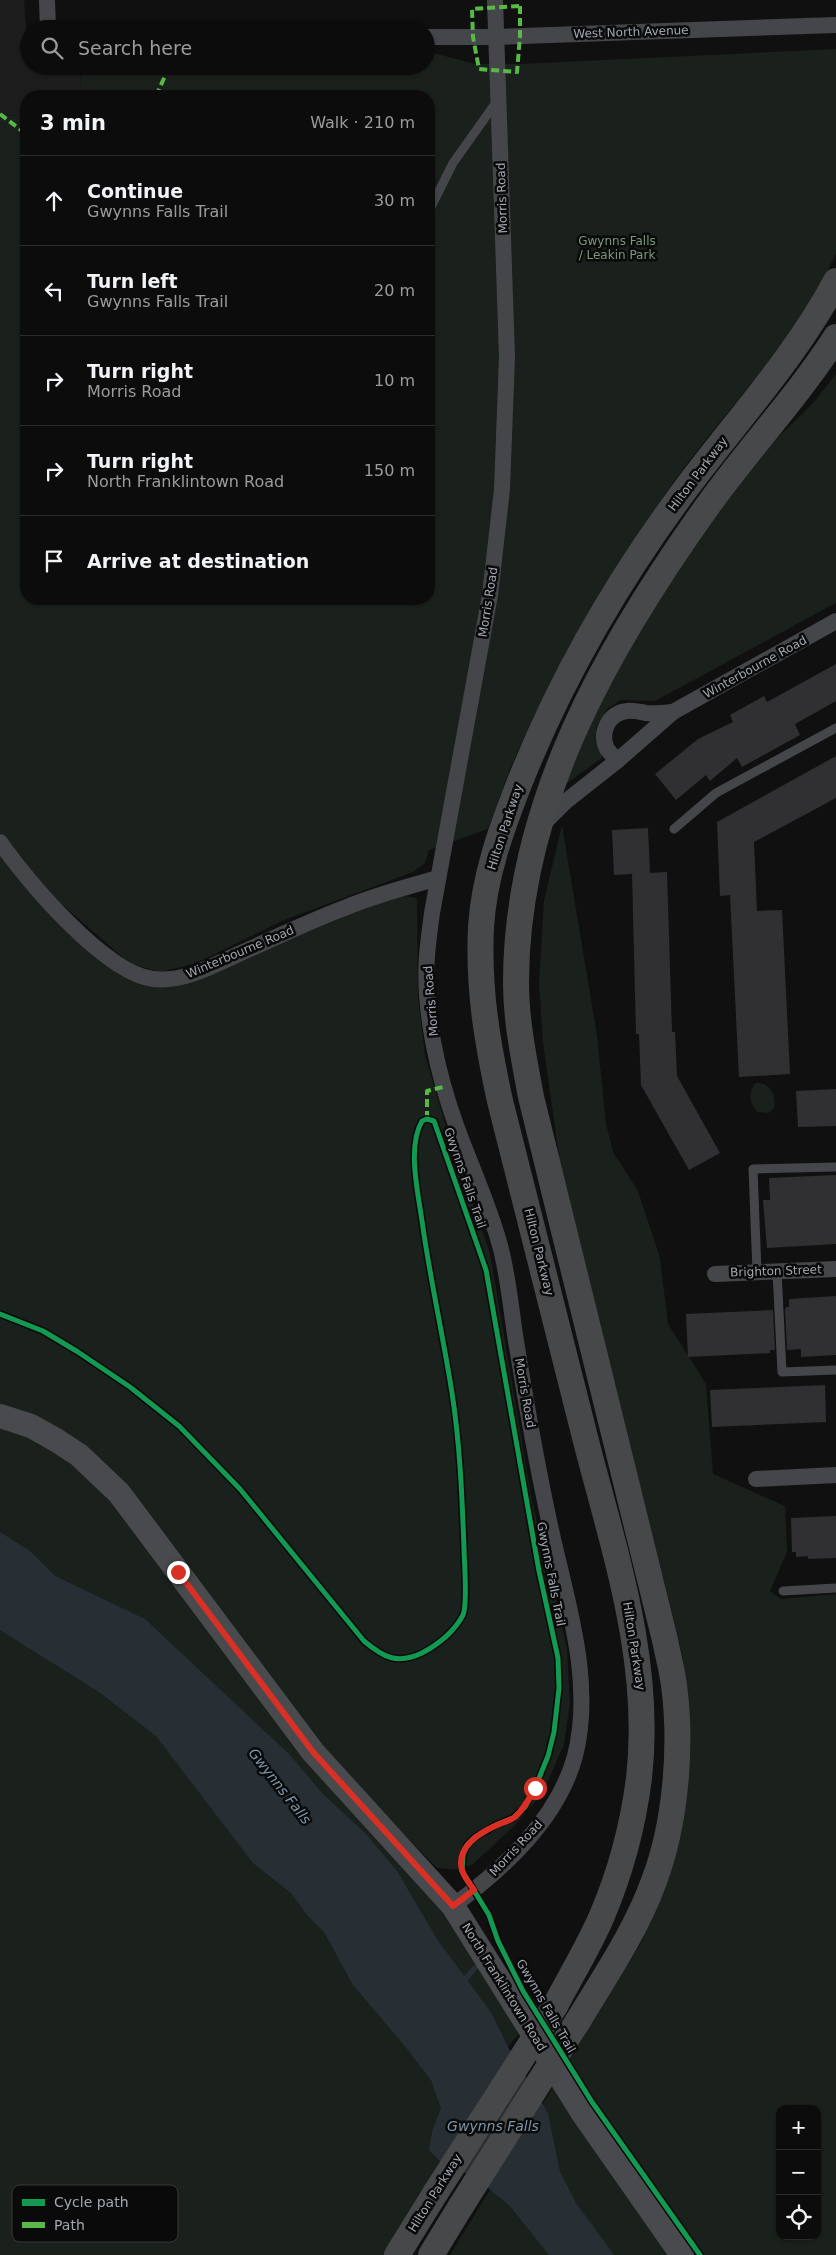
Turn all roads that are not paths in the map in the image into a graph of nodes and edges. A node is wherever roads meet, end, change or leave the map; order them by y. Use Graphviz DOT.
graph roads {
  1 [pos="47,0"];
  2 [pos="495,0"];
  3 [pos="48,20"];
  4 [pos="836,25"];
  5 [pos="435,37"];
  6 [pos="497,37"];
  7 [pos="499,98"];
  8 [pos="435,199"];
  9 [pos="836,280"];
  10 [pos="836,337"];
  11 [pos="836,621"];
  12 [pos="673,712"];
  13 [pos="836,728"];
  14 [pos="617,761"];
  15 [pos="674,829"];
  16 [pos="536,833"];
  17 [pos="0,842"];
  18 [pos="438,878"];
  19 [pos="836,1167"];
  20 [pos="836,1269"];
  21 [pos="777,1271"];
  22 [pos="757,1272"];
  23 [pos="715,1274"];
  24 [pos="836,1370"];
  25 [pos="0,1416"];
  26 [pos="836,1475"];
  27 [pos="756,1479"];
  28 [pos="836,1588"];
  29 [pos="784,1591"];
  30 [pos="453,1906"];
  31 [pos="397,2255"];
  32 [pos="431,2255"];
  33 [pos="682,2255"];
  1 -- 3 [label="street"];
  2 -- 6 [label="street, Morris Road"];
  4 -- 6 [label="street, West North Avenue"];
  5 -- 6 [label="street, West North Avenue"];
  6 -- 7 [label="street, Morris Road"];
  7 -- 8 [label="lane"];
  7 -- 18 [label="street, Morris Road"];
  9 -- 31 [label="main road, Hilton Parkway, bridge"];
  10 -- 16 [label="main road"];
  11 -- 12 [label="street, Winterbourne Road"];
  12 -- 14 [label="street, Winterbourne Road"];
  12 -- 14 [label="street, Winterbourne Road"];
  13 -- 15 [label="lane"];
  14 -- 16 [label="street, Winterbourne Road"];
  16 -- 32 [label="main road, bridge"];
  17 -- 18 [label="street, Winterbourne Road"];
  18 -- 30 [label="street, Morris Road"];
  19 -- 22 [label="lane"];
  20 -- 21 [label="street, Brighton Street"];
  21 -- 22 [label="street, Brighton Street"];
  21 -- 24 [label="lane"];
  22 -- 23 [label="street, Brighton Street"];
  25 -- 30 [label="street, North Franklintown Road"];
  26 -- 27 [label="street"];
  28 -- 29 [label="lane"];
  30 -- 33 [label="street, North Franklintown Road"];
}
